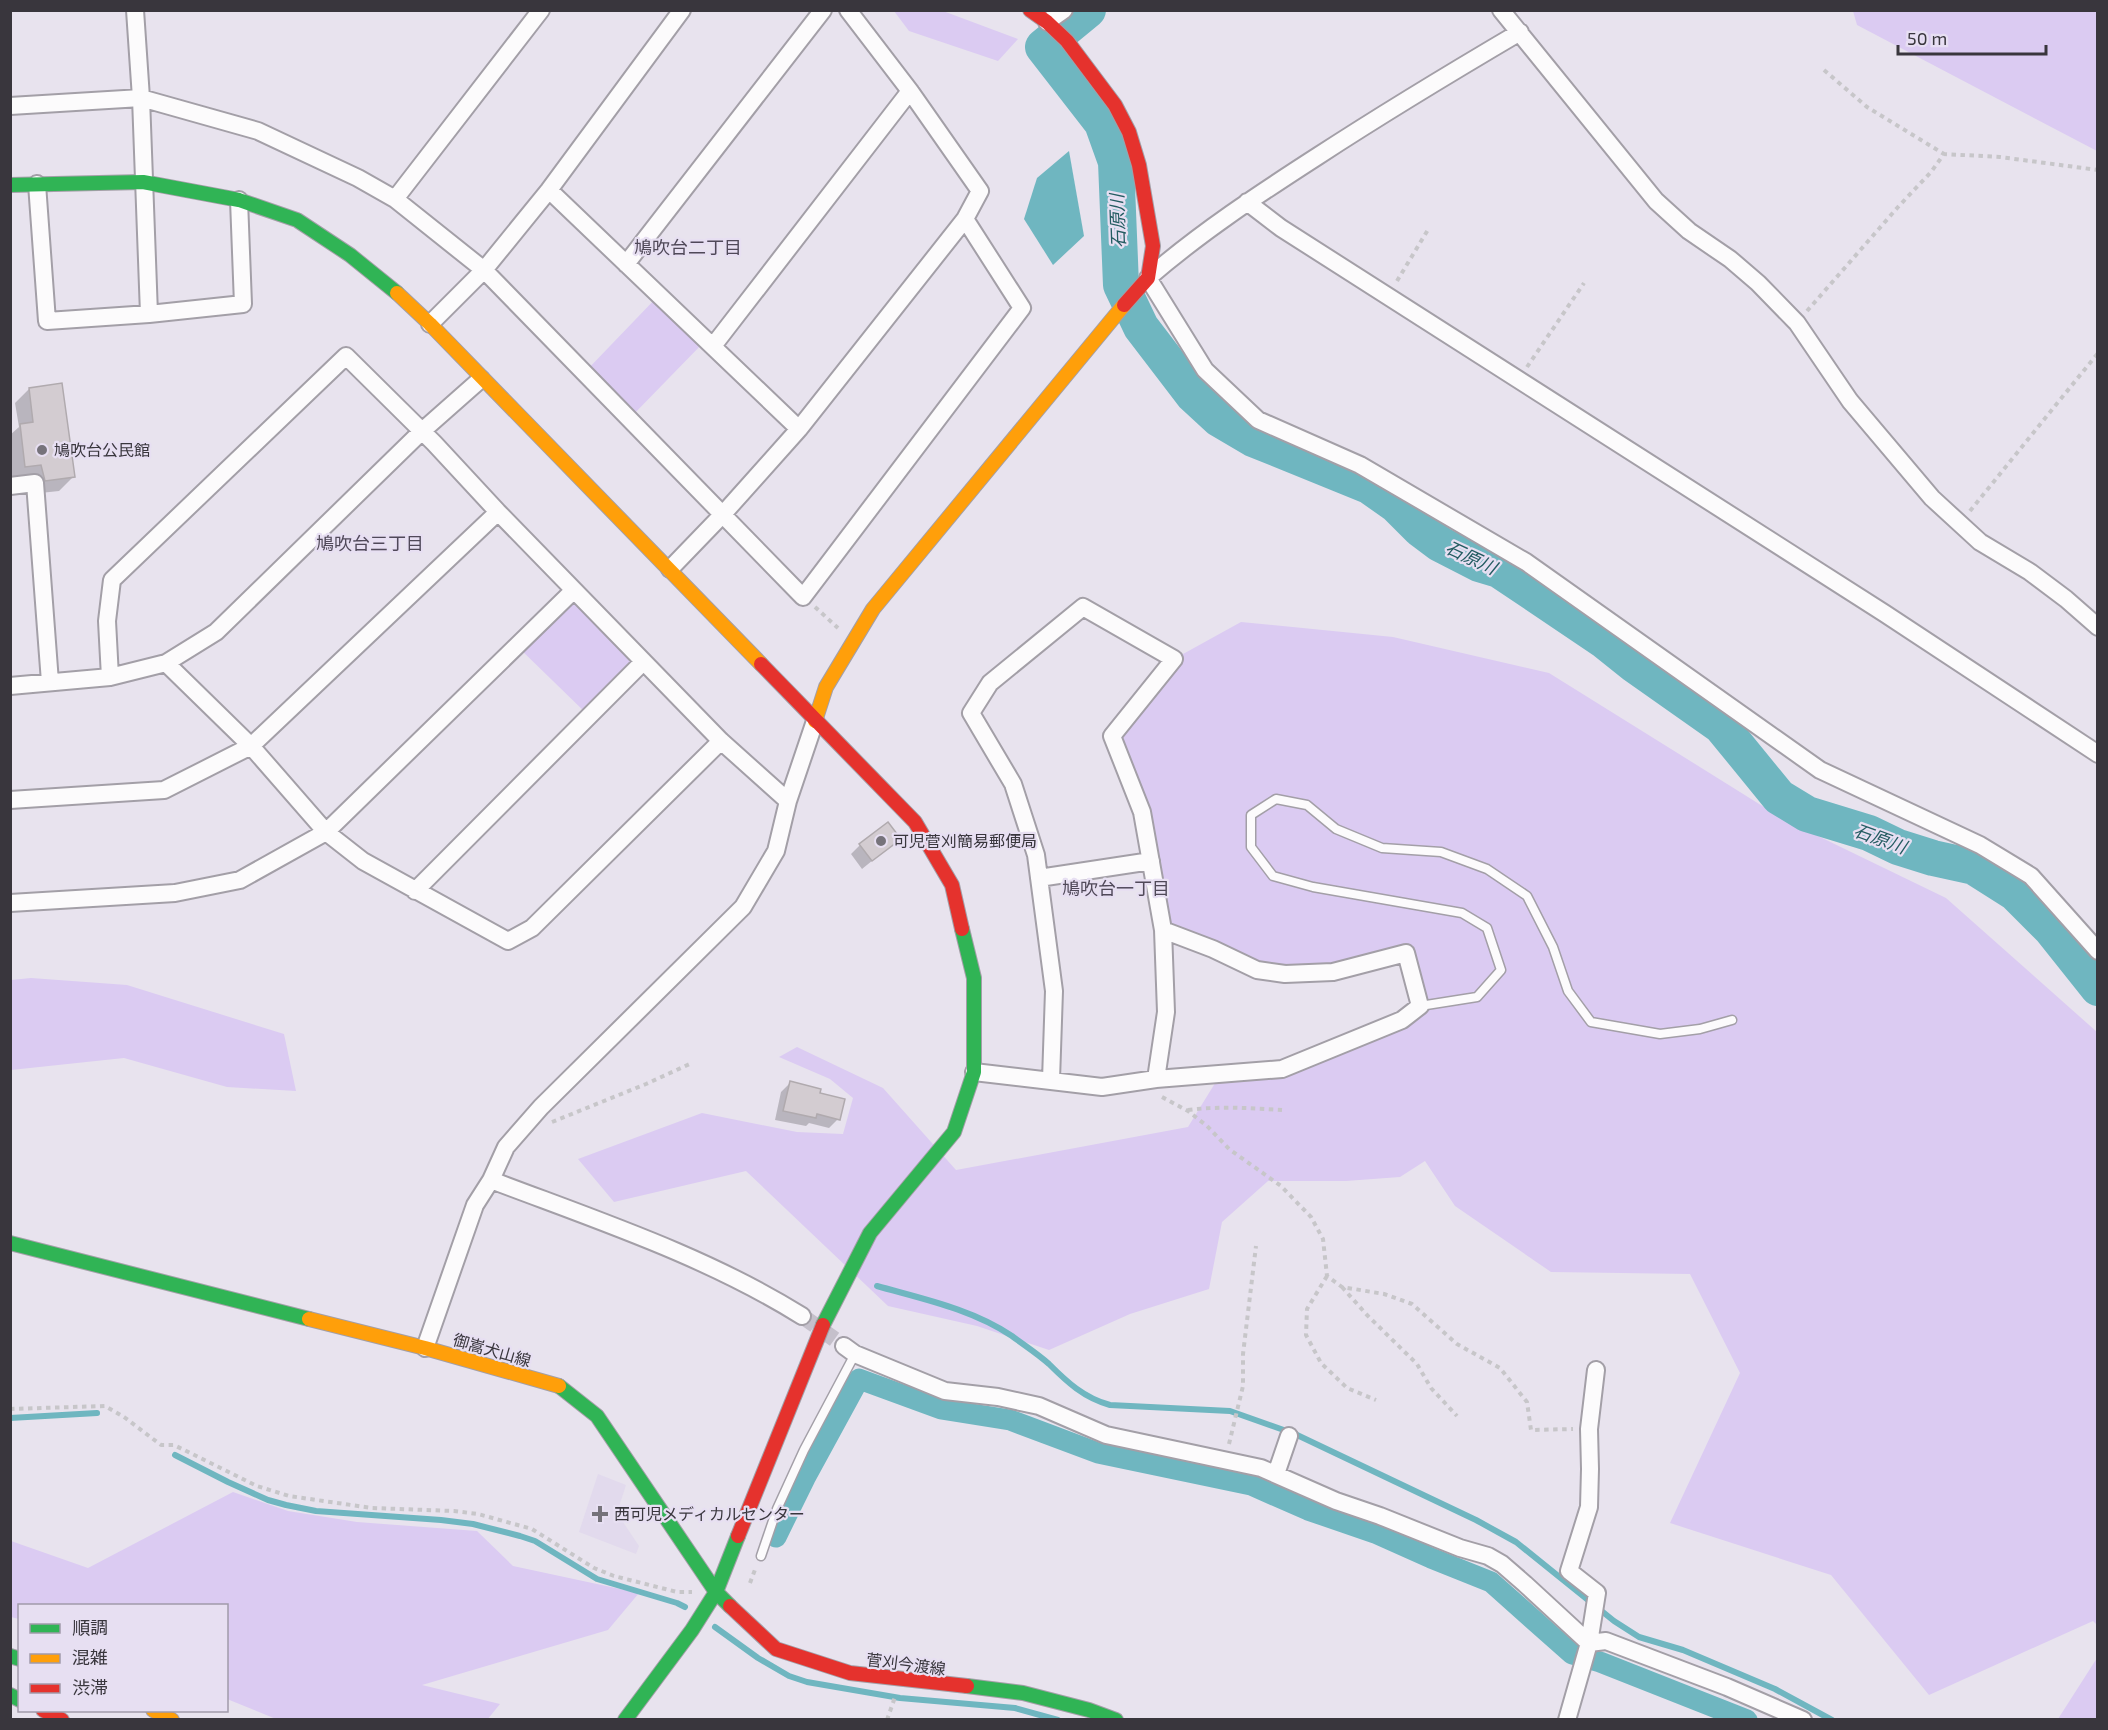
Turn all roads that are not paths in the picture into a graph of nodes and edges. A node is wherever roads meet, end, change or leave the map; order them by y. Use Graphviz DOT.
graph roads {
  1 [pos="135,10"];
  2 [pos="541,10"];
  3 [pos="682,10"];
  4 [pos="823,10"];
  5 [pos="848,10"];
  6 [pos="1030,10"];
  7 [pos="1064,10"];
  8 [pos="1501,10"];
  9 [pos="1047,22"];
  10 [pos="1520,32"];
  11 [pos="910,91"];
  12 [pos="141,98"];
  13 [pos="10,106"];
  14 [pos="143,182"];
  15 [pos="37,184"];
  16 [pos="10,185"];
  17 [pos="549,190"];
  18 [pos="395,199"];
  19 [pos="239,200"];
  20 [pos="1247,202"];
  21 [pos="965,219"];
  22 [pos="626,264"];
  23 [pos="484,270"];
  24 [pos="1148,278"];
  25 [pos="149,314"];
  26 [pos="430,324"];
  27 [pos="713,346"];
  28 [pos="481,379"];
  29 [pos="799,429"];
  30 [pos="422,432"];
  31 [pos="10,486"];
  32 [pos="498,513"];
  33 [pos="724,513"];
  34 [pos="670,569"];
  35 [pos="574,590"];
  36 [pos="2097,627"];
  37 [pos="644,662"];
  38 [pos="166,663"];
  39 [pos="110,677"];
  40 [pos="50,682"];
  41 [pos="10,686"];
  42 [pos="815,721"];
  43 [pos="721,741"];
  44 [pos="251,746"];
  45 [pos="2097,754"];
  46 [pos="10,800"];
  47 [pos="788,801"];
  48 [pos="326,832"];
  49 [pos="1151,861"];
  50 [pos="1039,878"];
  51 [pos="416,891"];
  52 [pos="10,903"];
  53 [pos="1163,930"];
  54 [pos="2097,951"];
  55 [pos="1420,1006"];
  56 [pos="1732,1020"];
  57 [pos="974,1072"];
  58 [pos="1156,1079"];
  59 [pos="1051,1080"];
  60 [pos="491,1180"];
  61 [pos="10,1243"];
  62 [pos="802,1316"];
  63 [pos="425,1348"];
  64 [pos="850,1350"];
  65 [pos="1596,1370"];
  66 [pos="1289,1436"];
  67 [pos="1276,1474"];
  68 [pos="762,1556"];
  69 [pos="716,1592"];
  70 [pos="1590,1644"];
  71 [pos="47,1712"];
  72 [pos="157,1712"];
  73 [pos="62,1719"];
  74 [pos="172,1719"];
  75 [pos="625,1719"];
  76 [pos="1116,1719"];
  77 [pos="1567,1719"];
  78 [pos="1803,1719"];
  1 -- 12 [label="street"];
  2 -- 18 [label="street"];
  3 -- 17 [label="street"];
  4 -- 22 [label="street"];
  5 -- 11 [label="street"];
  6 -- 9 [label="main road"];
  7 -- 9 [label="street"];
  8 -- 10 [label="street"];
  9 -- 24 [label="main road"];
  10 -- 20 [label="street"];
  10 -- 36 [label="street"];
  11 -- 21 [label="street"];
  11 -- 27 [label="street"];
  12 -- 13 [label="street"];
  12 -- 14 [label="street"];
  12 -- 18 [label="street"];
  14 -- 15 [label="main road"];
  14 -- 19 [label="main road"];
  14 -- 25 [label="street"];
  15 -- 16 [label="main road"];
  15 -- 25 [label="street"];
  17 -- 22 [label="street"];
  17 -- 23 [label="street"];
  18 -- 23 [label="street"];
  19 -- 25 [label="street"];
  19 -- 26 [label="main road"];
  20 -- 24 [label="street"];
  20 -- 45 [label="street"];
  21 -- 29 [label="street"];
  21 -- 33 [label="street"];
  22 -- 27 [label="street"];
  23 -- 26 [label="street"];
  23 -- 33 [label="street"];
  24 -- 42 [label="main road"];
  24 -- 54 [label="street"];
  26 -- 28 [label="main road"];
  27 -- 29 [label="street"];
  28 -- 30 [label="street"];
  28 -- 34 [label="main road"];
  29 -- 33 [label="street"];
  30 -- 32 [label="street"];
  30 -- 38 [label="street"];
  30 -- 39 [label="street"];
  31 -- 40 [label="street"];
  32 -- 35 [label="street"];
  32 -- 44 [label="street"];
  33 -- 34 [label="street"];
  34 -- 42 [label="main road"];
  35 -- 37 [label="street"];
  35 -- 48 [label="street"];
  37 -- 43 [label="street"];
  37 -- 51 [label="street"];
  38 -- 39 [label="street"];
  38 -- 44 [label="street"];
  39 -- 40 [label="street"];
  40 -- 41 [label="street"];
  42 -- 47 [label="street"];
  42 -- 57 [label="main road"];
  43 -- 47 [label="street"];
  43 -- 51 [label="street"];
  44 -- 46 [label="street"];
  44 -- 48 [label="street"];
  47 -- 60 [label="street"];
  48 -- 51 [label="street"];
  48 -- 52 [label="street"];
  49 -- 50 [label="street"];
  49 -- 50 [label="street"];
  49 -- 53 [label="street"];
  50 -- 59 [label="street"];
  53 -- 55 [label="street"];
  53 -- 58 [label="street"];
  55 -- 56 [label="lane"];
  55 -- 58 [label="street"];
  57 -- 59 [label="street"];
  57 -- 69 [label="main road"];
  58 -- 59 [label="street"];
  60 -- 62 [label="street"];
  60 -- 63 [label="street"];
  61 -- 63 [label="main road, 御嵩犬山線"];
  63 -- 69 [label="main road, 御嵩犬山線"];
  64 -- 67 [label="street"];
  64 -- 68 [label="lane"];
  65 -- 70 [label="street"];
  66 -- 67 [label="street"];
  67 -- 70 [label="street"];
  69 -- 75 [label="main road"];
  69 -- 76 [label="main road, 菅刈今渡線"];
  70 -- 77 [label="street"];
  70 -- 78 [label="street"];
  71 -- 73 [label="main road"];
  72 -- 74 [label="main road"];
}
